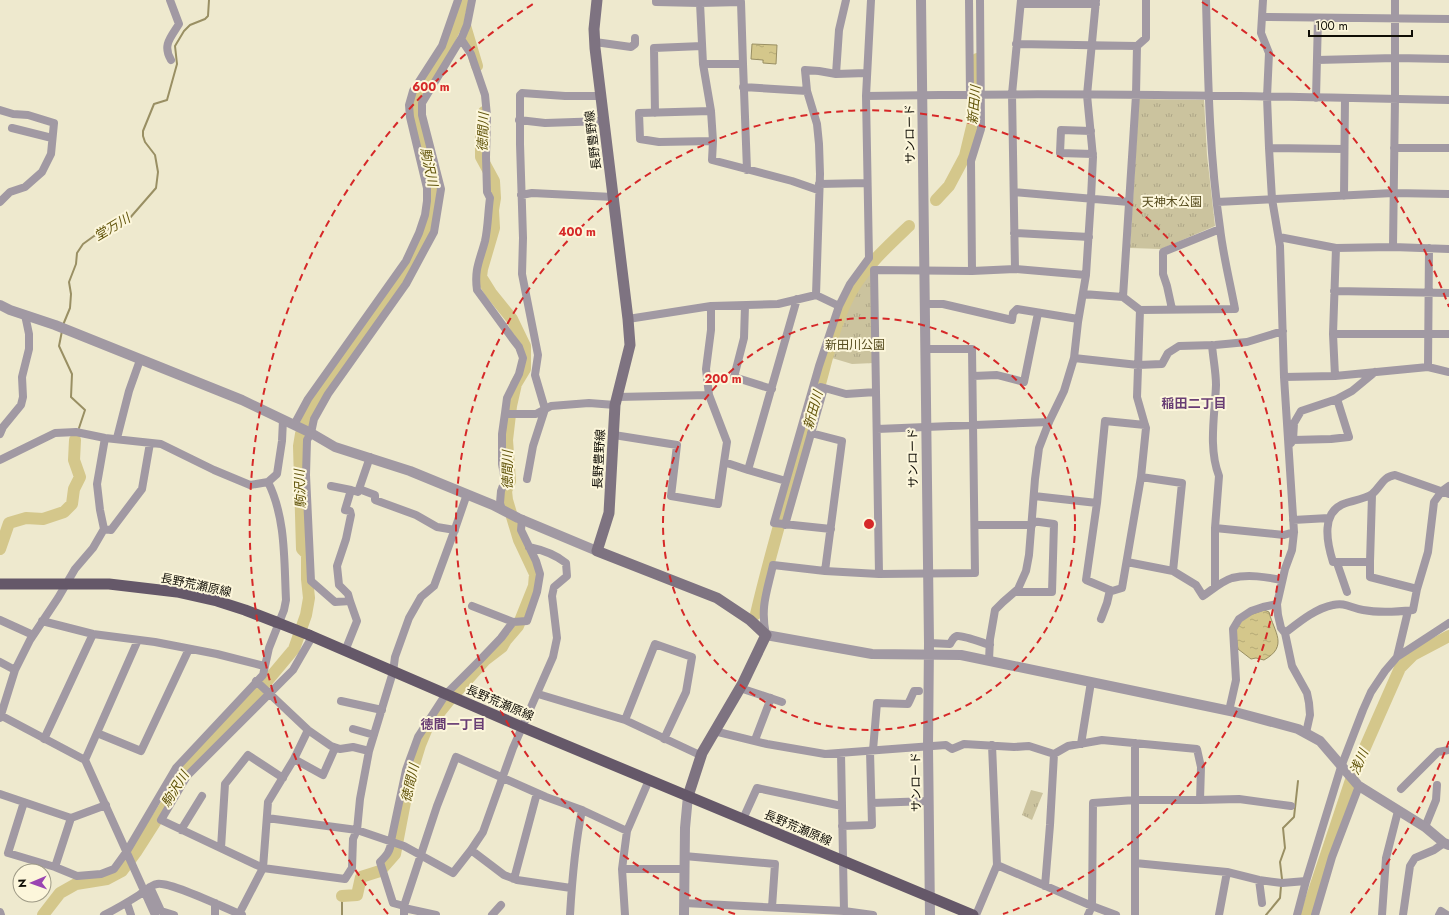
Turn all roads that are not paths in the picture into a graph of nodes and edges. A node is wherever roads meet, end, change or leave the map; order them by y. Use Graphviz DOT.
graph roads {
  1 [pos="170,0"];
  2 [pos="458,0"];
  3 [pos="472,0"];
  4 [pos="597,0"];
  5 [pos="656,0"];
  6 [pos="846,0"];
  7 [pos="871,0"];
  8 [pos="921,0"];
  9 [pos="969,0"];
  10 [pos="980,0"];
  11 [pos="1146,0"];
  12 [pos="1206,0"];
  13 [pos="1263,0"];
  14 [pos="1395,0"];
  15 [pos="1021,2"];
  16 [pos="1060,2"];
  17 [pos="1096,2"];
  18 [pos="700,3"];
  19 [pos="1263,17"];
  20 [pos="1318,18"];
  21 [pos="1395,19"];
  22 [pos="1449,19"];
  23 [pos="461,38"];
  24 [pos="636,38"];
  25 [pos="595,42"];
  26 [pos="1016,44"];
  27 [pos="1092,45"];
  28 [pos="702,46"];
  29 [pos="1137,46"];
  30 [pos="1395,58"];
  31 [pos="1449,59"];
  32 [pos="171,60"];
  33 [pos="1317,60"];
  34 [pos="703,64"];
  35 [pos="743,64"];
  36 [pos="866,73"];
  37 [pos="836,74"];
  38 [pos="744,86"];
  39 [pos="807,91"];
  40 [pos="976,94"];
  41 [pos="1012,94"];
  42 [pos="1088,94"];
  43 [pos="922,95"];
  44 [pos="1136,95"];
  45 [pos="1208,95"];
  46 [pos="601,96"];
  47 [pos="866,96"];
  48 [pos="1267,97"];
  49 [pos="1316,98"];
  50 [pos="1345,99"];
  51 [pos="1395,99"];
  52 [pos="1449,100"];
  53 [pos="0,110"];
  54 [pos="711,111"];
  55 [pos="655,113"];
  56 [pos="519,120"];
  57 [pos="604,121"];
  58 [pos="12,128"];
  59 [pos="1091,131"];
  60 [pos="52,138"];
  61 [pos="713,141"];
  62 [pos="1268,148"];
  63 [pos="1394,148"];
  64 [pos="1449,148"];
  65 [pos="1344,149"];
  66 [pos="1093,154"];
  67 [pos="747,170"];
  68 [pos="867,183"];
  69 [pos="819,187"];
  70 [pos="1014,192"];
  71 [pos="1393,194"];
  72 [pos="1449,194"];
  73 [pos="521,195"];
  74 [pos="1344,196"];
  75 [pos="613,197"];
  76 [pos="1091,198"];
  77 [pos="1272,199"];
  78 [pos="0,202"];
  79 [pos="1129,202"];
  80 [pos="1217,202"];
  81 [pos="1220,229"];
  82 [pos="1014,233"];
  83 [pos="1088,236"];
  84 [pos="1278,237"];
  85 [pos="1393,247"];
  86 [pos="1336,248"];
  87 [pos="1429,248"];
  88 [pos="1449,249"];
  89 [pos="1015,269"];
  90 [pos="924,270"];
  91 [pos="972,271"];
  92 [pos="1086,275"];
  93 [pos="1334,291"];
  94 [pos="1428,293"];
  95 [pos="1449,293"];
  96 [pos="1082,294"];
  97 [pos="816,295"];
  98 [pos="1122,297"];
  99 [pos="797,299"];
  100 [pos="925,304"];
  101 [pos="0,305"];
  102 [pos="711,306"];
  103 [pos="745,306"];
  104 [pos="839,306"];
  105 [pos="1172,309"];
  106 [pos="1140,310"];
  107 [pos="1038,313"];
  108 [pos="25,315"];
  109 [pos="628,319"];
  110 [pos="1078,319"];
  111 [pos="1283,331"];
  112 [pos="1333,334"];
  113 [pos="1428,334"];
  114 [pos="1449,334"];
  115 [pos="1212,345"];
  116 [pos="925,349"];
  117 [pos="1074,358"];
  118 [pos="140,360"];
  119 [pos="1138,365"];
  120 [pos="1428,367"];
  121 [pos="1375,372"];
  122 [pos="1449,372"];
  123 [pos="973,376"];
  124 [pos="1335,376"];
  125 [pos="1284,378"];
  126 [pos="819,386"];
  127 [pos="772,389"];
  128 [pos="876,392"];
  129 [pos="709,395"];
  130 [pos="1338,399"];
  131 [pos="616,401"];
  132 [pos="545,409"];
  133 [pos="508,414"];
  134 [pos="283,420"];
  135 [pos="1049,422"];
  136 [pos="973,424"];
  137 [pos="1145,425"];
  138 [pos="295,426"];
  139 [pos="926,426"];
  140 [pos="877,429"];
  141 [pos="309,432"];
  142 [pos="811,433"];
  143 [pos="0,434"];
  144 [pos="614,435"];
  145 [pos="105,438"];
  146 [pos="117,438"];
  147 [pos="1291,443"];
  148 [pos="150,444"];
  149 [pos="370,457"];
  150 [pos="0,460"];
  151 [pos="724,462"];
  152 [pos="748,470"];
  153 [pos="1141,477"];
  154 [pos="526,479"];
  155 [pos="786,481"];
  156 [pos="268,482"];
  157 [pos="331,486"];
  158 [pos="1449,486"];
  159 [pos="355,490"];
  160 [pos="1445,492"];
  161 [pos="466,494"];
  162 [pos="1372,495"];
  163 [pos="1034,496"];
  164 [pos="1097,503"];
  165 [pos="504,511"];
  166 [pos="520,518"];
  167 [pos="1329,518"];
  168 [pos="1293,520"];
  169 [pos="1032,523"];
  170 [pos="785,525"];
  171 [pos="975,525"];
  172 [pos="1215,528"];
  173 [pos="831,529"];
  174 [pos="104,530"];
  175 [pos="455,530"];
  176 [pos="1294,532"];
  177 [pos="529,547"];
  178 [pos="597,551"];
  179 [pos="1127,562"];
  180 [pos="1370,562"];
  181 [pos="1338,563"];
  182 [pos="825,570"];
  183 [pos="1173,571"];
  184 [pos="879,574"];
  185 [pos="928,574"];
  186 [pos="1282,580"];
  187 [pos="0,584"];
  188 [pos="65,584"];
  189 [pos="1215,587"];
  190 [pos="1417,589"];
  191 [pos="1110,590"];
  192 [pos="1015,592"];
  193 [pos="1347,592"];
  194 [pos="350,601"];
  195 [pos="1276,604"];
  196 [pos="472,606"];
  197 [pos="1408,611"];
  198 [pos="1101,619"];
  199 [pos="0,620"];
  200 [pos="42,621"];
  201 [pos="514,622"];
  202 [pos="1449,623"];
  203 [pos="1284,633"];
  204 [pos="93,634"];
  205 [pos="33,635"];
  206 [pos="766,635"];
  207 [pos="311,636"];
  208 [pos="138,640"];
  209 [pos="929,643"];
  210 [pos="990,644"];
  211 [pos="189,649"];
  212 [pos="345,651"];
  213 [pos="929,655"];
  214 [pos="1397,657"];
  215 [pos="989,660"];
  216 [pos="0,662"];
  217 [pos="264,666"];
  218 [pos="15,670"];
  219 [pos="393,672"];
  220 [pos="1091,682"];
  221 [pos="258,683"];
  222 [pos="740,688"];
  223 [pos="919,691"];
  224 [pos="268,692"];
  225 [pos="538,694"];
  226 [pos="450,696"];
  227 [pos="771,698"];
  228 [pos="341,701"];
  229 [pos="782,702"];
  230 [pos="382,710"];
  231 [pos="1229,711"];
  232 [pos="0,716"];
  233 [pos="625,720"];
  234 [pos="522,727"];
  235 [pos="353,729"];
  236 [pos="308,730"];
  237 [pos="714,731"];
  238 [pos="97,732"];
  239 [pos="1306,733"];
  240 [pos="374,735"];
  241 [pos="44,738"];
  242 [pos="664,739"];
  243 [pos="755,740"];
  244 [pos="1135,743"];
  245 [pos="1081,744"];
  246 [pos="992,745"];
  247 [pos="928,746"];
  248 [pos="335,748"];
  249 [pos="1449,750"];
  250 [pos="369,751"];
  251 [pos="872,751"];
  252 [pos="841,753"];
  253 [pos="1054,754"];
  254 [pos="702,756"];
  255 [pos="294,759"];
  256 [pos="85,760"];
  257 [pos="1343,768"];
  258 [pos="503,777"];
  259 [pos="283,778"];
  260 [pos="649,780"];
  261 [pos="1358,785"];
  262 [pos="1437,785"];
  263 [pos="1401,789"];
  264 [pos="537,793"];
  265 [pos="0,794"];
  266 [pos="202,796"];
  267 [pos="688,796"];
  268 [pos="1135,800"];
  269 [pos="1200,800"];
  270 [pos="929,801"];
  271 [pos="24,802"];
  272 [pos="872,802"];
  273 [pos="106,805"];
  274 [pos="842,806"];
  275 [pos="1291,806"];
  276 [pos="582,810"];
  277 [pos="1398,811"];
  278 [pos="71,818"];
  279 [pos="267,818"];
  280 [pos="743,819"];
  281 [pos="842,826"];
  282 [pos="1425,827"];
  283 [pos="181,830"];
  284 [pos="357,830"];
  285 [pos="627,831"];
  286 [pos="392,842"];
  287 [pos="1447,844"];
  288 [pos="221,848"];
  289 [pos="471,850"];
  290 [pos="128,853"];
  291 [pos="421,856"];
  292 [pos="684,856"];
  293 [pos="843,860"];
  294 [pos="1135,863"];
  295 [pos="997,866"];
  296 [pos="55,867"];
  297 [pos="263,868"];
  298 [pos="622,869"];
  299 [pos="684,869"];
  300 [pos="1227,872"];
  301 [pos="514,879"];
  302 [pos="1259,880"];
  303 [pos="1306,881"];
  304 [pos="1045,886"];
  305 [pos="571,888"];
  306 [pos="148,889"];
  307 [pos="930,896"];
  308 [pos="684,902"];
  309 [pos="127,903"];
  310 [pos="215,903"];
  311 [pos="1262,903"];
  312 [pos="501,905"];
  313 [pos="1092,906"];
  314 [pos="772,907"];
  315 [pos="404,910"];
  316 [pos="844,911"];
  317 [pos="0,912"];
  318 [pos="240,914"];
  319 [pos="1,915"];
  320 [pos="104,915"];
  321 [pos="131,915"];
  322 [pos="155,915"];
  323 [pos="174,915"];
  324 [pos="214,915"];
  325 [pos="436,915"];
  326 [pos="492,915"];
  327 [pos="570,915"];
  328 [pos="625,915"];
  329 [pos="684,915"];
  330 [pos="873,915"];
  331 [pos="930,915"];
  332 [pos="974,915"];
  333 [pos="1088,915"];
  334 [pos="1116,915"];
  335 [pos="1135,915"];
  336 [pos="1219,915"];
  337 [pos="1297,915"];
  338 [pos="1315,915"];
  339 [pos="1382,915"];
  340 [pos="1403,915"];
  341 [pos="1439,915"];
  342 [pos="1447,915"];
  1 -- 32 [label="street"];
  2 -- 138 [label="street"];
  3 -- 23 [label="street"];
  4 -- 25 [label="main road, 長野豊野線"];
  5 -- 18 [label="street"];
  6 -- 37 [label="street"];
  7 -- 36 [label="street"];
  8 -- 43 [label="street, サンロード"];
  9 -- 40 [label="street"];
  10 -- 40 [label="street"];
  11 -- 29 [label="street"];
  12 -- 45 [label="street"];
  13 -- 19 [label="street"];
  14 -- 21 [label="street"];
  15 -- 16 [label="street"];
  15 -- 26 [label="street"];
  16 -- 17 [label="street"];
  17 -- 27 [label="street"];
  18 -- 28 [label="street"];
  18 -- 35 [label="street"];
  19 -- 20 [label="street"];
  19 -- 48 [label="street"];
  20 -- 21 [label="street"];
  20 -- 33 [label="street"];
  21 -- 22 [label="street"];
  21 -- 30 [label="street"];
  23 -- 133 [label="street"];
  23 -- 141 [label="street"];
  24 -- 25 [label="street"];
  25 -- 46 [label="main road, 長野豊野線"];
  26 -- 27 [label="street"];
  26 -- 41 [label="street"];
  27 -- 29 [label="street"];
  27 -- 42 [label="street"];
  28 -- 34 [label="street"];
  28 -- 55 [label="street"];
  29 -- 44 [label="street"];
  30 -- 31 [label="street"];
  30 -- 33 [label="street"];
  30 -- 51 [label="street"];
  33 -- 49 [label="street"];
  34 -- 35 [label="street"];
  34 -- 54 [label="street"];
  35 -- 38 [label="street"];
  36 -- 37 [label="street"];
  36 -- 47 [label="street"];
  37 -- 39 [label="street"];
  38 -- 39 [label="street"];
  38 -- 67 [label="street"];
  39 -- 69 [label="street"];
  40 -- 41 [label="street"];
  40 -- 43 [label="street"];
  40 -- 91 [label="street"];
  41 -- 42 [label="street"];
  41 -- 70 [label="street"];
  42 -- 44 [label="street"];
  42 -- 59 [label="street"];
  43 -- 47 [label="street"];
  43 -- 90 [label="street, サンロード"];
  44 -- 45 [label="street"];
  44 -- 79 [label="street"];
  45 -- 48 [label="street"];
  45 -- 80 [label="street"];
  46 -- 56 [label="street"];
  46 -- 57 [label="main road, 長野豊野線"];
  47 -- 68 [label="street"];
  48 -- 49 [label="street"];
  48 -- 62 [label="street"];
  49 -- 50 [label="street"];
  50 -- 51 [label="street"];
  50 -- 65 [label="street"];
  51 -- 52 [label="street"];
  51 -- 63 [label="street"];
  53 -- 60 [label="street"];
  54 -- 55 [label="street"];
  54 -- 61 [label="street"];
  55 -- 61 [label="street"];
  56 -- 57 [label="street"];
  56 -- 73 [label="street"];
  57 -- 75 [label="main road, 長野豊野線"];
  58 -- 60 [label="street"];
  59 -- 66 [label="street"];
  59 -- 66 [label="street"];
  60 -- 78 [label="street"];
  61 -- 67 [label="street"];
  62 -- 65 [label="street"];
  62 -- 77 [label="street"];
  63 -- 64 [label="street"];
  63 -- 71 [label="street"];
  65 -- 74 [label="street"];
  66 -- 76 [label="street"];
  67 -- 69 [label="street"];
  68 -- 69 [label="street"];
  68 -- 104 [label="street"];
  69 -- 97 [label="street"];
  70 -- 76 [label="street"];
  70 -- 82 [label="street"];
  71 -- 72 [label="street"];
  71 -- 74 [label="street"];
  71 -- 85 [label="street"];
  73 -- 75 [label="street"];
  73 -- 132 [label="street"];
  74 -- 77 [label="street"];
  75 -- 109 [label="main road, 長野豊野線"];
  76 -- 79 [label="street"];
  76 -- 83 [label="street"];
  77 -- 80 [label="street"];
  77 -- 84 [label="street"];
  79 -- 98 [label="street"];
  80 -- 81 [label="street"];
  81 -- 105 [label="street"];
  81 -- 105 [label="street"];
  82 -- 83 [label="street"];
  82 -- 89 [label="street"];
  83 -- 92 [label="street"];
  84 -- 86 [label="street"];
  84 -- 111 [label="street"];
  85 -- 86 [label="street"];
  85 -- 87 [label="street"];
  86 -- 93 [label="street"];
  87 -- 88 [label="street"];
  87 -- 94 [label="street"];
  89 -- 91 [label="street"];
  89 -- 92 [label="street"];
  90 -- 91 [label="street"];
  90 -- 100 [label="street, サンロード"];
  90 -- 128 [label="street"];
  92 -- 96 [label="street"];
  93 -- 94 [label="street"];
  93 -- 112 [label="street"];
  94 -- 95 [label="street"];
  94 -- 113 [label="street"];
  96 -- 98 [label="street"];
  96 -- 110 [label="street"];
  97 -- 99 [label="street"];
  97 -- 104 [label="street"];
  98 -- 106 [label="street"];
  99 -- 103 [label="street"];
  99 -- 127 [label="street"];
  100 -- 107 [label="street"];
  100 -- 116 [label="street, サンロード"];
  101 -- 108 [label="street"];
  102 -- 103 [label="street"];
  102 -- 109 [label="street"];
  102 -- 129 [label="street"];
  103 -- 127 [label="street"];
  104 -- 126 [label="street"];
  105 -- 106 [label="street"];
  106 -- 119 [label="street"];
  107 -- 110 [label="street"];
  107 -- 123 [label="street"];
  108 -- 118 [label="street"];
  108 -- 143 [label="street"];
  109 -- 131 [label="main road, 長野豊野線"];
  110 -- 117 [label="street"];
  111 -- 115 [label="street"];
  111 -- 125 [label="street"];
  112 -- 113 [label="street"];
  112 -- 124 [label="street"];
  113 -- 114 [label="street"];
  113 -- 120 [label="street"];
  115 -- 119 [label="street"];
  115 -- 172 [label="street"];
  116 -- 123 [label="street"];
  116 -- 139 [label="street, サンロード"];
  117 -- 119 [label="street"];
  117 -- 135 [label="street"];
  118 -- 134 [label="street"];
  118 -- 146 [label="street"];
  119 -- 137 [label="street"];
  120 -- 121 [label="street"];
  120 -- 122 [label="street"];
  121 -- 124 [label="street"];
  121 -- 130 [label="street"];
  123 -- 136 [label="street"];
  124 -- 125 [label="street"];
  125 -- 147 [label="street"];
  126 -- 128 [label="street"];
  126 -- 142 [label="street"];
  126 -- 155 [label="street"];
  127 -- 152 [label="street"];
  128 -- 140 [label="street"];
  129 -- 131 [label="street"];
  129 -- 151 [label="street"];
  130 -- 147 [label="street"];
  130 -- 147 [label="street"];
  131 -- 132 [label="street"];
  131 -- 144 [label="main road, 長野豊野線"];
  132 -- 133 [label="street"];
  132 -- 154 [label="street"];
  133 -- 165 [label="street"];
  134 -- 138 [label="street"];
  134 -- 156 [label="street"];
  135 -- 136 [label="street"];
  135 -- 163 [label="street"];
  136 -- 139 [label="street"];
  136 -- 171 [label="street"];
  137 -- 153 [label="street"];
  137 -- 164 [label="street"];
  138 -- 141 [label="street"];
  139 -- 140 [label="street"];
  139 -- 185 [label="street, サンロード"];
  140 -- 184 [label="street"];
  141 -- 149 [label="street"];
  141 -- 194 [label="street"];
  142 -- 170 [label="street"];
  142 -- 173 [label="street"];
  144 -- 151 [label="street"];
  144 -- 178 [label="main road, 長野豊野線"];
  145 -- 146 [label="street"];
  145 -- 150 [label="street"];
  145 -- 174 [label="street"];
  146 -- 148 [label="street"];
  147 -- 168 [label="street"];
  148 -- 156 [label="street"];
  148 -- 174 [label="street"];
  149 -- 159 [label="street"];
  149 -- 161 [label="street"];
  151 -- 152 [label="street"];
  152 -- 155 [label="street"];
  153 -- 179 [label="street"];
  153 -- 183 [label="street"];
  155 -- 170 [label="street"];
  156 -- 217 [label="street"];
  157 -- 159 [label="street"];
  158 -- 160 [label="street"];
  159 -- 175 [label="street"];
  159 -- 194 [label="street"];
  160 -- 162 [label="street"];
  160 -- 190 [label="street"];
  161 -- 165 [label="street"];
  161 -- 175 [label="street"];
  162 -- 167 [label="street"];
  162 -- 180 [label="street"];
  163 -- 164 [label="street"];
  163 -- 169 [label="street"];
  164 -- 191 [label="street"];
  165 -- 166 [label="street"];
  166 -- 177 [label="street"];
  166 -- 178 [label="street"];
  167 -- 168 [label="street"];
  167 -- 181 [label="street"];
  168 -- 176 [label="street"];
  169 -- 171 [label="street"];
  169 -- 192 [label="street"];
  169 -- 192 [label="street"];
  170 -- 173 [label="street"];
  171 -- 185 [label="street"];
  172 -- 176 [label="street"];
  172 -- 189 [label="street"];
  173 -- 182 [label="street"];
  174 -- 188 [label="street"];
  175 -- 219 [label="street"];
  176 -- 186 [label="street"];
  177 -- 201 [label="street"];
  177 -- 225 [label="street"];
  178 -- 206 [label="main road"];
  179 -- 183 [label="street"];
  179 -- 191 [label="street"];
  180 -- 181 [label="street"];
  180 -- 190 [label="street"];
  181 -- 193 [label="street"];
  182 -- 184 [label="street"];
  182 -- 206 [label="street"];
  183 -- 189 [label="street"];
  184 -- 185 [label="street"];
  185 -- 209 [label="street, サンロード"];
  186 -- 189 [label="street"];
  186 -- 195 [label="street"];
  187 -- 188 [label="main road, 長野荒瀬原線"];
  188 -- 200 [label="street"];
  188 -- 207 [label="main road, 長野荒瀬原線, bridge"];
  190 -- 197 [label="street"];
  191 -- 198 [label="street"];
  192 -- 210 [label="street"];
  194 -- 212 [label="street"];
  195 -- 203 [label="street"];
  195 -- 231 [label="street"];
  196 -- 201 [label="street"];
  197 -- 203 [label="street"];
  197 -- 214 [label="street"];
  199 -- 205 [label="street"];
  200 -- 204 [label="street"];
  200 -- 205 [label="street"];
  201 -- 226 [label="street"];
  202 -- 214 [label="street"];
  203 -- 239 [label="street"];
  204 -- 208 [label="street"];
  204 -- 241 [label="street"];
  205 -- 218 [label="street"];
  206 -- 213 [label="street"];
  206 -- 222 [label="main road"];
  207 -- 212 [label="main road, 長野荒瀬原線"];
  207 -- 224 [label="street"];
  208 -- 211 [label="street"];
  208 -- 238 [label="street"];
  209 -- 210 [label="street"];
  209 -- 213 [label="street, サンロード"];
  210 -- 215 [label="street"];
  211 -- 217 [label="street"];
  211 -- 238 [label="street"];
  212 -- 219 [label="main road, 長野荒瀬原線"];
  213 -- 215 [label="street"];
  213 -- 247 [label="street, サンロード"];
  214 -- 257 [label="street"];
  215 -- 220 [label="street"];
  216 -- 218 [label="street"];
  217 -- 221 [label="street"];
  218 -- 232 [label="street"];
  219 -- 226 [label="main road, 長野荒瀬原線"];
  219 -- 230 [label="street"];
  220 -- 231 [label="street"];
  220 -- 245 [label="street"];
  221 -- 224 [label="street"];
  221 -- 290 [label="street"];
  222 -- 227 [label="street"];
  222 -- 237 [label="main road"];
  223 -- 251 [label="street"];
  224 -- 236 [label="street"];
  224 -- 283 [label="street"];
  225 -- 233 [label="street"];
  225 -- 234 [label="street"];
  226 -- 234 [label="main road, 長野荒瀬原線"];
  226 -- 286 [label="street"];
  227 -- 229 [label="street"];
  227 -- 243 [label="street"];
  228 -- 230 [label="street"];
  230 -- 240 [label="street"];
  231 -- 239 [label="street"];
  232 -- 241 [label="street"];
  233 -- 242 [label="street"];
  233 -- 242 [label="street"];
  234 -- 258 [label="street"];
  234 -- 260 [label="main road, 長野荒瀬原線"];
  235 -- 240 [label="street"];
  236 -- 248 [label="street"];
  236 -- 255 [label="street"];
  237 -- 243 [label="street"];
  237 -- 254 [label="main road"];
  238 -- 256 [label="street"];
  239 -- 257 [label="street"];
  240 -- 250 [label="street"];
  241 -- 256 [label="street"];
  242 -- 254 [label="street"];
  243 -- 252 [label="street"];
  244 -- 245 [label="street"];
  244 -- 268 [label="street"];
  244 -- 269 [label="street"];
  245 -- 253 [label="street"];
  246 -- 247 [label="street"];
  246 -- 253 [label="street"];
  246 -- 295 [label="street"];
  247 -- 251 [label="street"];
  247 -- 270 [label="street, サンロード"];
  248 -- 250 [label="street"];
  248 -- 255 [label="street"];
  249 -- 263 [label="street"];
  250 -- 284 [label="street"];
  251 -- 252 [label="street"];
  251 -- 272 [label="street"];
  252 -- 274 [label="street"];
  253 -- 304 [label="street"];
  254 -- 267 [label="main road"];
  255 -- 259 [label="street"];
  256 -- 273 [label="street"];
  257 -- 261 [label="street"];
  257 -- 303 [label="street"];
  258 -- 264 [label="street"];
  258 -- 289 [label="street"];
  258 -- 291 [label="street"];
  259 -- 279 [label="street"];
  259 -- 288 [label="street"];
  260 -- 267 [label="main road, 長野荒瀬原線"];
  260 -- 285 [label="street"];
  261 -- 277 [label="street"];
  261 -- 338 [label="street"];
  262 -- 282 [label="street"];
  264 -- 276 [label="street"];
  264 -- 301 [label="street"];
  265 -- 271 [label="street"];
  266 -- 283 [label="street"];
  267 -- 280 [label="main road, 長野荒瀬原線"];
  267 -- 292 [label="street"];
  268 -- 269 [label="street"];
  268 -- 294 [label="street"];
  268 -- 313 [label="street"];
  269 -- 275 [label="street"];
  270 -- 272 [label="street"];
  270 -- 307 [label="street, サンロード"];
  271 -- 278 [label="street"];
  271 -- 296 [label="street"];
  272 -- 281 [label="street"];
  273 -- 278 [label="street"];
  273 -- 290 [label="street"];
  274 -- 280 [label="street"];
  274 -- 281 [label="street"];
  276 -- 285 [label="street"];
  276 -- 305 [label="street"];
  277 -- 282 [label="street"];
  277 -- 339 [label="street"];
  278 -- 296 [label="street"];
  279 -- 284 [label="street"];
  279 -- 297 [label="street"];
  280 -- 293 [label="main road, 長野荒瀬原線"];
  281 -- 293 [label="street"];
  282 -- 287 [label="street"];
  283 -- 288 [label="street"];
  284 -- 286 [label="street"];
  284 -- 297 [label="street"];
  285 -- 298 [label="street"];
  286 -- 291 [label="street"];
  286 -- 315 [label="street"];
  287 -- 340 [label="street"];
  288 -- 297 [label="street"];
  289 -- 291 [label="street"];
  289 -- 301 [label="street"];
  290 -- 296 [label="street"];
  290 -- 306 [label="street"];
  291 -- 315 [label="street"];
  292 -- 299 [label="street"];
  292 -- 314 [label="street"];
  293 -- 307 [label="main road, 長野荒瀬原線"];
  293 -- 316 [label="street"];
  294 -- 300 [label="street"];
  294 -- 335 [label="street"];
  295 -- 304 [label="street"];
  295 -- 332 [label="street"];
  297 -- 318 [label="street"];
  298 -- 299 [label="street"];
  298 -- 328 [label="street"];
  299 -- 308 [label="street"];
  300 -- 302 [label="street"];
  300 -- 336 [label="street"];
  301 -- 305 [label="street"];
  302 -- 303 [label="street"];
  302 -- 311 [label="street"];
  303 -- 337 [label="street"];
  304 -- 313 [label="street"];
  305 -- 327 [label="street"];
  306 -- 309 [label="street"];
  306 -- 310 [label="street"];
  306 -- 322 [label="street"];
  306 -- 323 [label="street"];
  307 -- 331 [label="street, サンロード"];
  307 -- 332 [label="main road, 長野荒瀬原線"];
  308 -- 314 [label="street"];
  308 -- 329 [label="street"];
  309 -- 320 [label="street"];
  309 -- 321 [label="street"];
  310 -- 318 [label="street"];
  310 -- 324 [label="street"];
  312 -- 326 [label="street"];
  313 -- 333 [label="street"];
  313 -- 334 [label="street"];
  314 -- 316 [label="street"];
  315 -- 325 [label="street"];
  316 -- 330 [label="street"];
  317 -- 319 [label="street"];
  341 -- 342 [label="street"];
}
